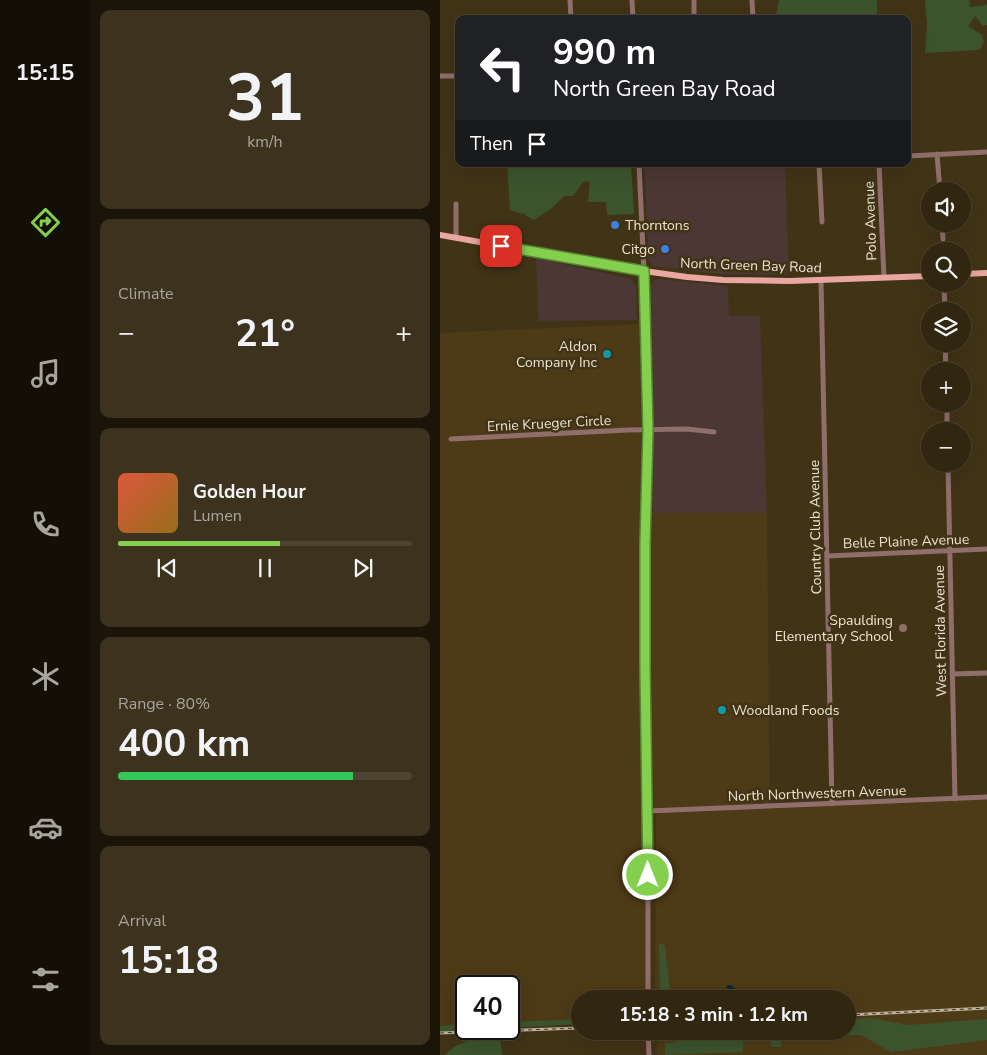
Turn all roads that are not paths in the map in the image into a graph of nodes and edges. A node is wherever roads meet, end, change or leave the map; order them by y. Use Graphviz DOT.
graph roads {
  1 [pos="570,0"];
  2 [pos="632,0"];
  3 [pos="694,0"];
  4 [pos="752,0"];
  5 [pos="571,15"];
  6 [pos="633,15"];
  7 [pos="694,15"];
  8 [pos="753,15"];
  9 [pos="440,76"];
  10 [pos="455,76"];
  11 [pos="987,152"];
  12 [pos="937,154"];
  13 [pos="911,156"];
  14 [pos="639,167"];
  15 [pos="819,167"];
  16 [pos="879,167"];
  17 [pos="939,182"];
  18 [pos="456,204"];
  19 [pos="822,222"];
  20 [pos="943,232"];
  21 [pos="440,235"];
  22 [pos="456,238"];
  23 [pos="943,238"];
  24 [pos="644,271"];
  25 [pos="987,273"];
  26 [pos="971,274"];
  27 [pos="921,276"];
  28 [pos="884,278"];
  29 [pos="821,280"];
  30 [pos="648,430"];
  31 [pos="714,432"];
  32 [pos="451,439"];
  33 [pos="948,472"];
  34 [pos="987,549"];
  35 [pos="950,551"];
  36 [pos="827,556"];
  37 [pos="987,673"];
  38 [pos="952,674"];
  39 [pos="987,798"];
  40 [pos="955,799"];
  41 [pos="832,804"];
  42 [pos="647,811"];
  43 [pos="648,990"];
  44 [pos="648,1040"];
  45 [pos="649,1055"];
  1 -- 5 [label="street"];
  2 -- 6 [label="street"];
  3 -- 7 [label="street"];
  4 -- 8 [label="street"];
  9 -- 10 [label="street"];
  11 -- 12 [label="street"];
  12 -- 13 [label="street"];
  12 -- 17 [label="street"];
  14 -- 24 [label="street"];
  15 -- 19 [label="street"];
  16 -- 28 [label="street, Polo Avenue"];
  18 -- 22 [label="street"];
  20 -- 23 [label="street"];
  21 -- 22 [label="main road, North Green Bay Road"];
  22 -- 24 [label="main road, North Green Bay Road"];
  24 -- 29 [label="main road, North Green Bay Road"];
  24 -- 30 [label="street"];
  25 -- 26 [label="main road"];
  27 -- 28 [label="main road, North Green Bay Road"];
  28 -- 29 [label="main road, North Green Bay Road"];
  29 -- 36 [label="street, Country Club Avenue"];
  30 -- 31 [label="street, Ernie Krueger Circle"];
  30 -- 32 [label="street, Ernie Krueger Circle"];
  30 -- 42 [label="street"];
  33 -- 35 [label="street, West Florida Avenue"];
  34 -- 35 [label="street, Belle Plaine Avenue"];
  35 -- 36 [label="street, Belle Plaine Avenue"];
  35 -- 38 [label="street, West Florida Avenue"];
  36 -- 41 [label="street, Country Club Avenue"];
  37 -- 38 [label="street"];
  38 -- 40 [label="street, West Florida Avenue"];
  39 -- 40 [label="street, North Northwestern Avenue"];
  40 -- 41 [label="street, North Northwestern Avenue"];
  41 -- 42 [label="street, North Northwestern Avenue"];
  42 -- 43 [label="street"];
  44 -- 45 [label="street"];
}
